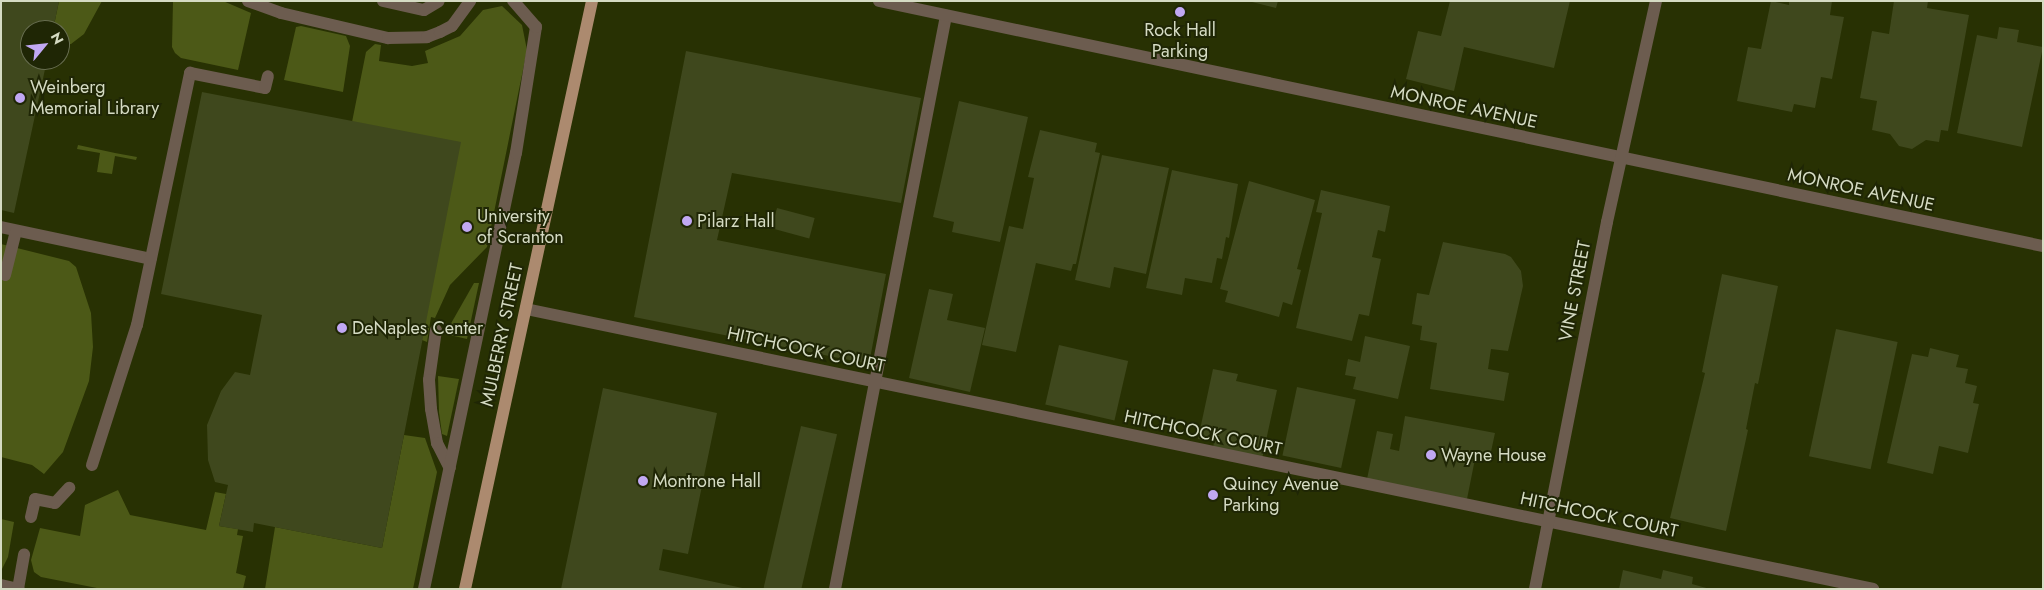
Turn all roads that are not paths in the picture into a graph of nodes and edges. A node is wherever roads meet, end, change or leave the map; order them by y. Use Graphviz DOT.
graph roads {
  1 [pos="248,1"];
  2 [pos="383,1"];
  3 [pos="438,1"];
  4 [pos="470,1"];
  5 [pos="513,1"];
  6 [pos="592,1"];
  7 [pos="879,1"];
  8 [pos="1656,1"];
  9 [pos="946,16"];
  10 [pos="268,76"];
  11 [pos="1622,158"];
  12 [pos="1,227"];
  13 [pos="16,231"];
  14 [pos="2043,246"];
  15 [pos="151,259"];
  16 [pos="5,275"];
  17 [pos="526,309"];
  18 [pos="436,330"];
  19 [pos="875,382"];
  20 [pos="92,466"];
  21 [pos="450,468"];
  22 [pos="69,488"];
  23 [pos="31,517"];
  24 [pos="1547,523"];
  25 [pos="24,555"];
  26 [pos="1,585"];
  27 [pos="18,589"];
  28 [pos="424,589"];
  29 [pos="465,589"];
  30 [pos="835,589"];
  31 [pos="1535,589"];
  32 [pos="1873,589"];
  1 -- 4 [label="street"];
  2 -- 3 [label="street"];
  5 -- 21 [label="street"];
  6 -- 17 [label="main road, MULBERRY STREET"];
  7 -- 9 [label="street, MONROE AVENUE"];
  8 -- 11 [label="street, VINE STREET"];
  9 -- 11 [label="street, MONROE AVENUE"];
  9 -- 19 [label="street"];
  10 -- 15 [label="street"];
  11 -- 14 [label="street, MONROE AVENUE"];
  11 -- 24 [label="street, VINE STREET"];
  12 -- 13 [label="street"];
  13 -- 15 [label="street"];
  13 -- 16 [label="street"];
  15 -- 20 [label="street"];
  17 -- 19 [label="street, HITCHCOCK COURT"];
  17 -- 29 [label="main road, MULBERRY STREET"];
  18 -- 21 [label="street"];
  19 -- 24 [label="street, HITCHCOCK COURT"];
  19 -- 30 [label="street"];
  21 -- 28 [label="street"];
  22 -- 23 [label="street"];
  24 -- 31 [label="street, VINE STREET"];
  24 -- 32 [label="street, HITCHCOCK COURT"];
  25 -- 27 [label="street"];
  26 -- 27 [label="street"];
}
